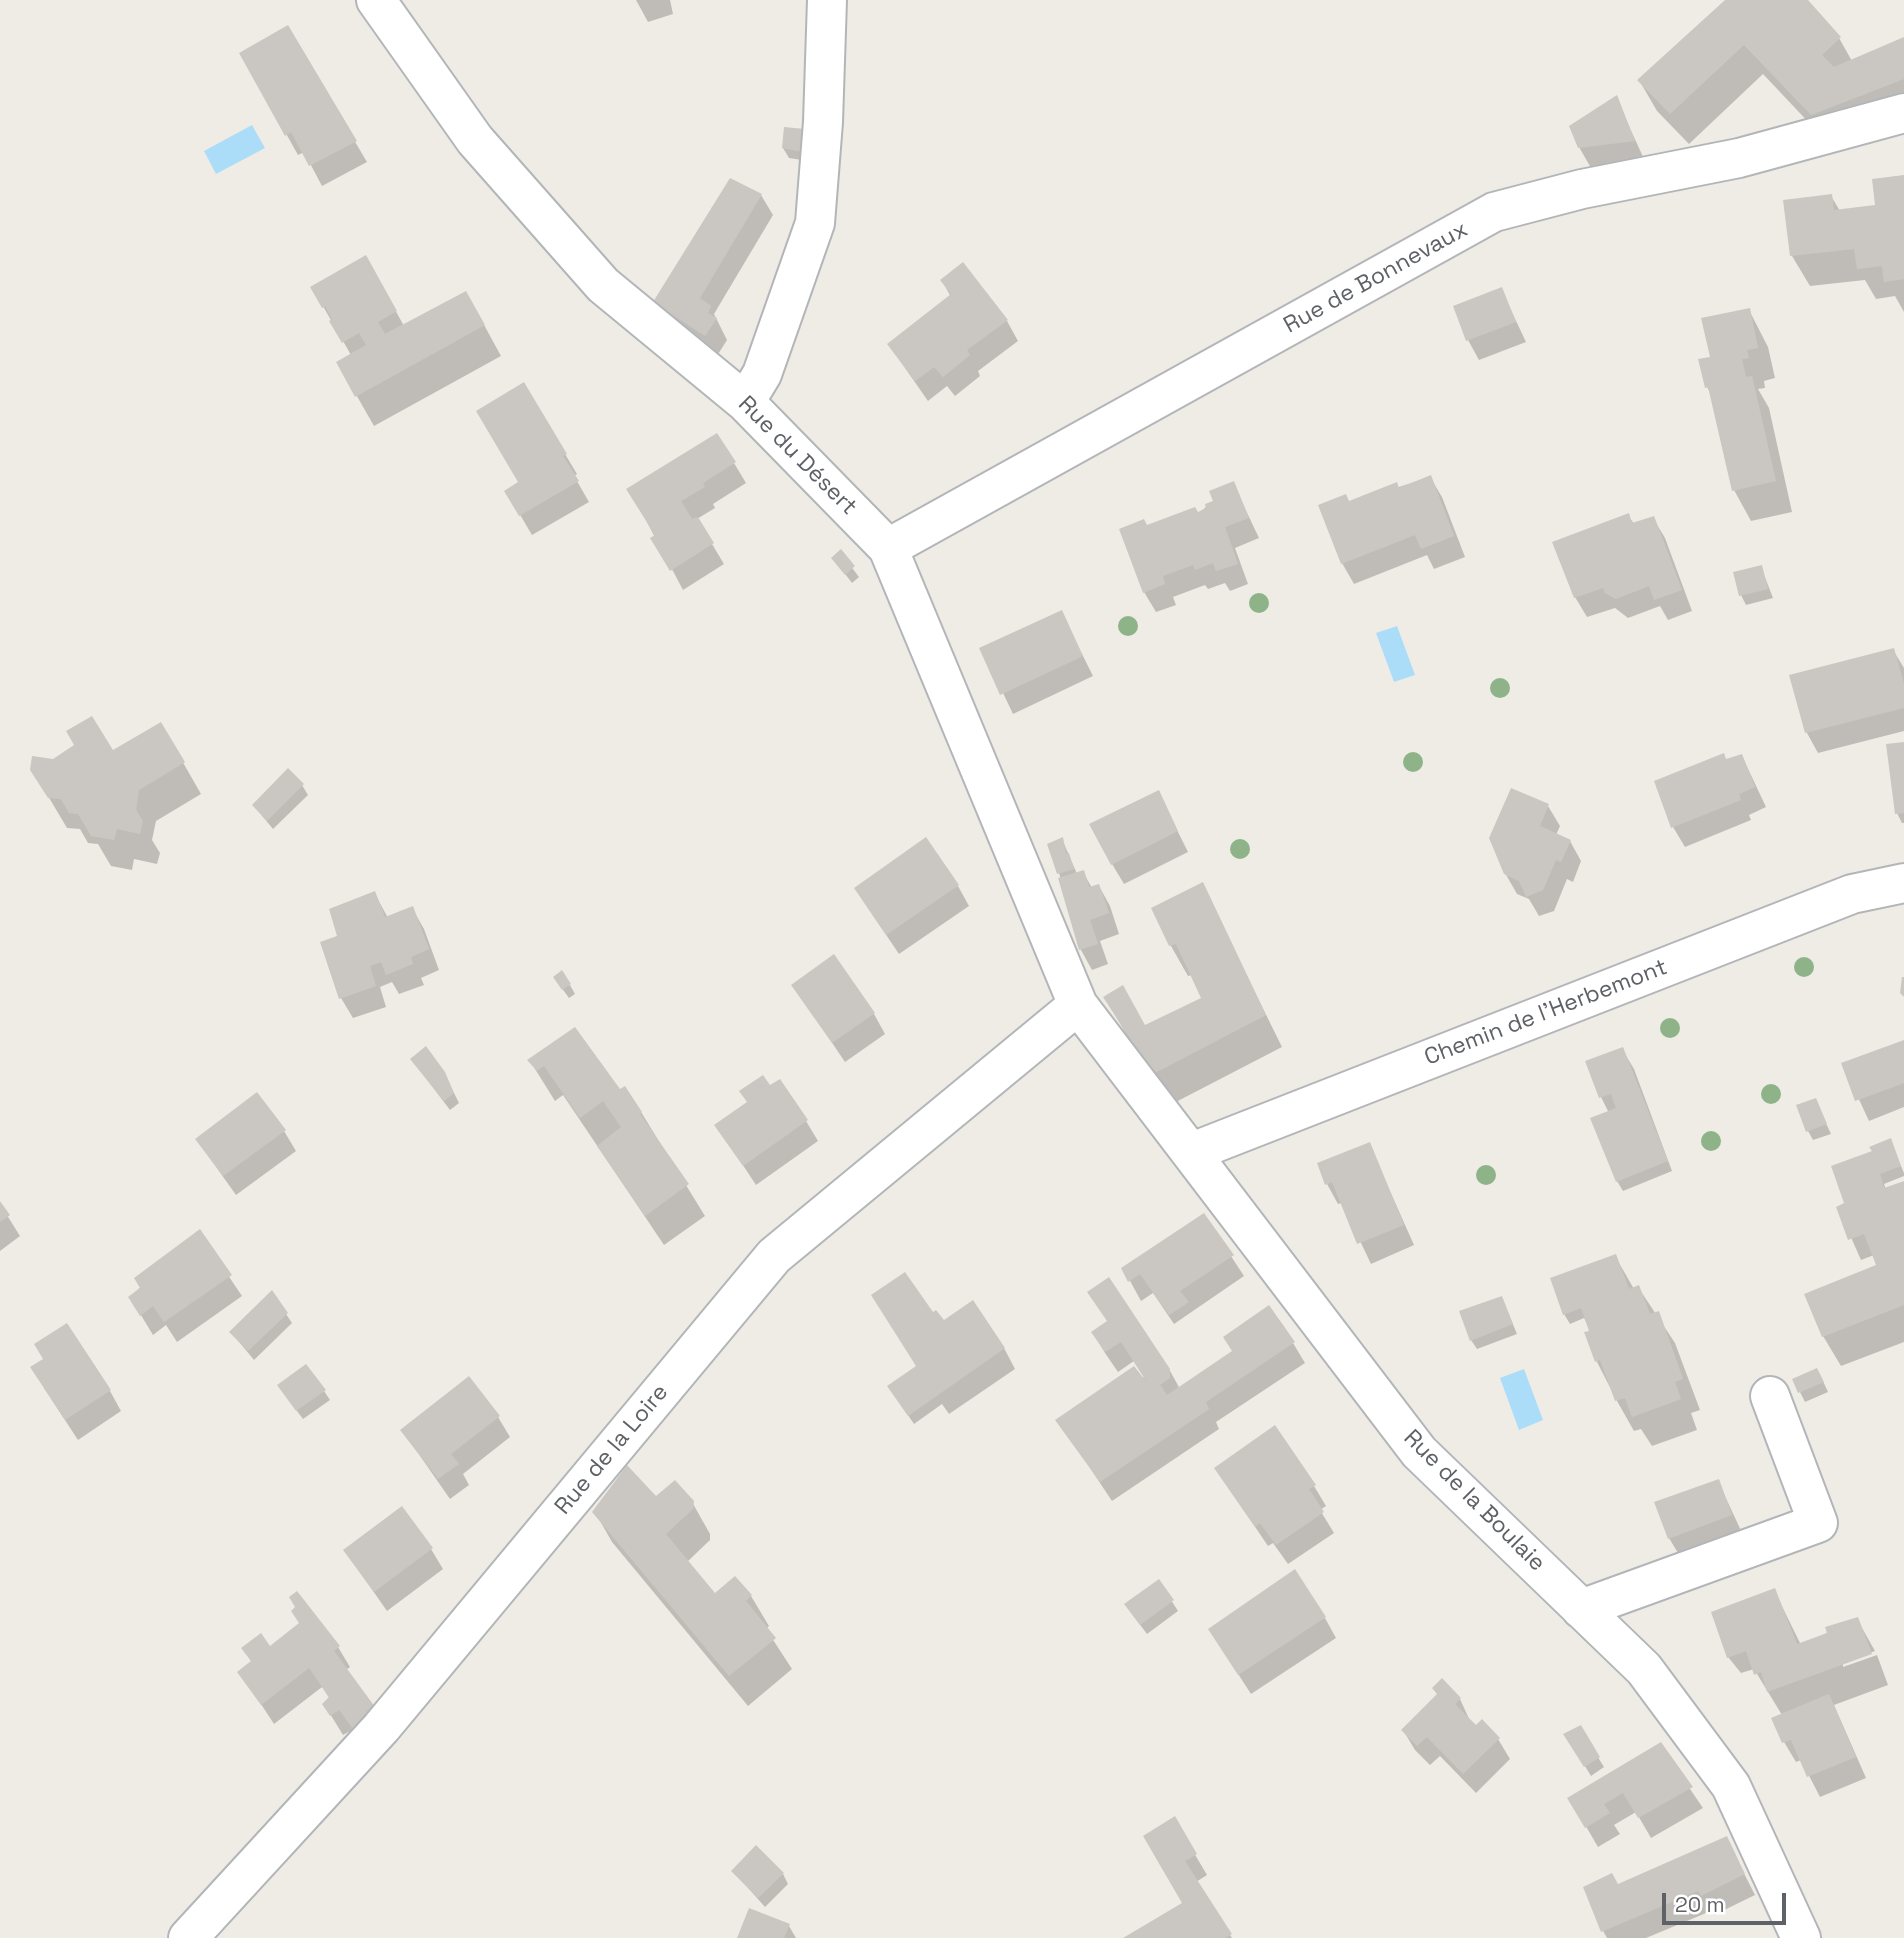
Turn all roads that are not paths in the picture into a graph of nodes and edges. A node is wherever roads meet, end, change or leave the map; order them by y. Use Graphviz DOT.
graph roads {
  1 [pos="376,0"];
  2 [pos="827,0"];
  3 [pos="1904,113"];
  4 [pos="745,402"];
  5 [pos="888,548"];
  6 [pos="1904,883"];
  7 [pos="1077,1005"];
  8 [pos="1192,1152"];
  9 [pos="1770,1396"];
  10 [pos="1581,1609"];
  11 [pos="188,1938"];
  12 [pos="1801,1938"];
  1 -- 4 [label="street, Rue du Désert"];
  2 -- 4 [label="street"];
  3 -- 5 [label="street, Rue de Bonnevaux"];
  4 -- 5 [label="street, Rue du Désert"];
  5 -- 7 [label="street, Rue du Désert"];
  6 -- 8 [label="street, Chemin de l'Herbemont"];
  7 -- 8 [label="street, Rue de la Boulaie"];
  7 -- 11 [label="street, Rue de la Loire"];
  8 -- 10 [label="street, Rue de la Boulaie"];
  9 -- 10 [label="street"];
  10 -- 12 [label="street, Rue de la Boulaie"];
}
